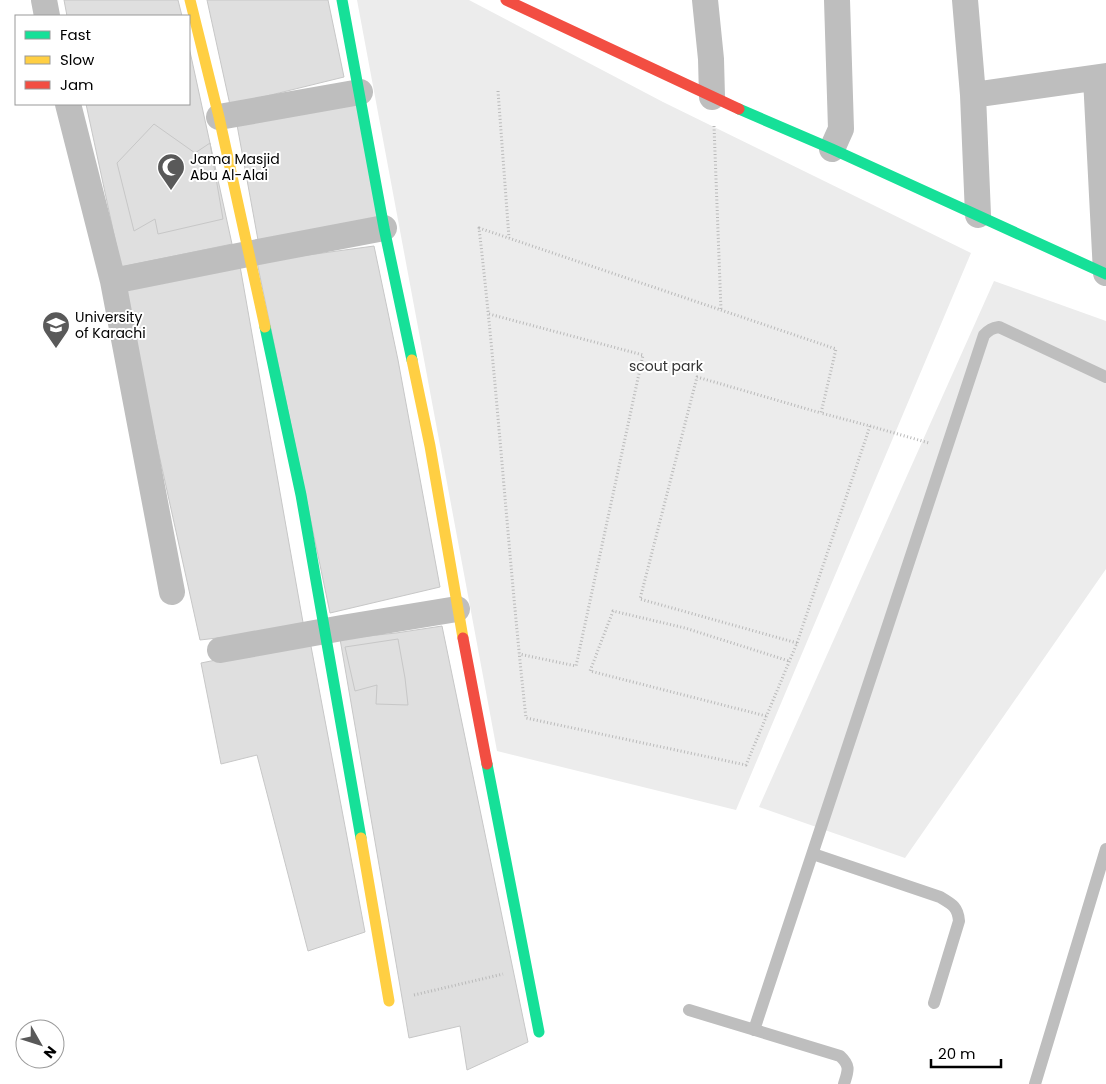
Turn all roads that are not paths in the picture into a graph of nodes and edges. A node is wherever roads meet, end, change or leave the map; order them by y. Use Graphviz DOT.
graph roads {
  1 [pos="44,0"];
  2 [pos="190,0"];
  3 [pos="342,0"];
  4 [pos="506,0"];
  5 [pos="705,0"];
  6 [pos="837,0"];
  7 [pos="965,0"];
  8 [pos="48,15"];
  9 [pos="1101,77"];
  10 [pos="360,92"];
  11 [pos="973,95"];
  12 [pos="712,97"];
  13 [pos="68,105"];
  14 [pos="219,117"];
  15 [pos="832,149"];
  16 [pos="978,215"];
  17 [pos="384,228"];
  18 [pos="248,254"];
  19 [pos="1106,273"];
  20 [pos="114,281"];
  21 [pos="1106,377"];
  22 [pos="172,592"];
  23 [pos="457,609"];
  24 [pos="325,631"];
  25 [pos="220,650"];
  26 [pos="1106,849"];
  27 [pos="813,854"];
  28 [pos="389,1001"];
  29 [pos="934,1003"];
  30 [pos="690,1010"];
  31 [pos="754,1030"];
  32 [pos="539,1032"];
  33 [pos="844,1084"];
  34 [pos="1035,1084"];
  1 -- 8 [label="street"];
  2 -- 14 [label="street"];
  3 -- 10 [label="street"];
  4 -- 12 [label="street"];
  5 -- 12 [label="street"];
  6 -- 15 [label="street"];
  7 -- 11 [label="street"];
  9 -- 11 [label="street"];
  9 -- 19 [label="street"];
  10 -- 14 [label="street"];
  10 -- 17 [label="street"];
  11 -- 16 [label="street"];
  12 -- 15 [label="street"];
  13 -- 20 [label="street"];
  14 -- 18 [label="street"];
  15 -- 16 [label="street"];
  16 -- 19 [label="street"];
  17 -- 18 [label="street"];
  17 -- 23 [label="street"];
  18 -- 20 [label="street"];
  18 -- 24 [label="street"];
  20 -- 22 [label="street"];
  21 -- 27 [label="lane"];
  23 -- 24 [label="street"];
  23 -- 32 [label="street"];
  24 -- 25 [label="street"];
  24 -- 28 [label="street"];
  26 -- 34 [label="lane"];
  27 -- 29 [label="lane"];
  27 -- 31 [label="lane"];
  30 -- 31 [label="lane"];
  31 -- 33 [label="lane"];
}
